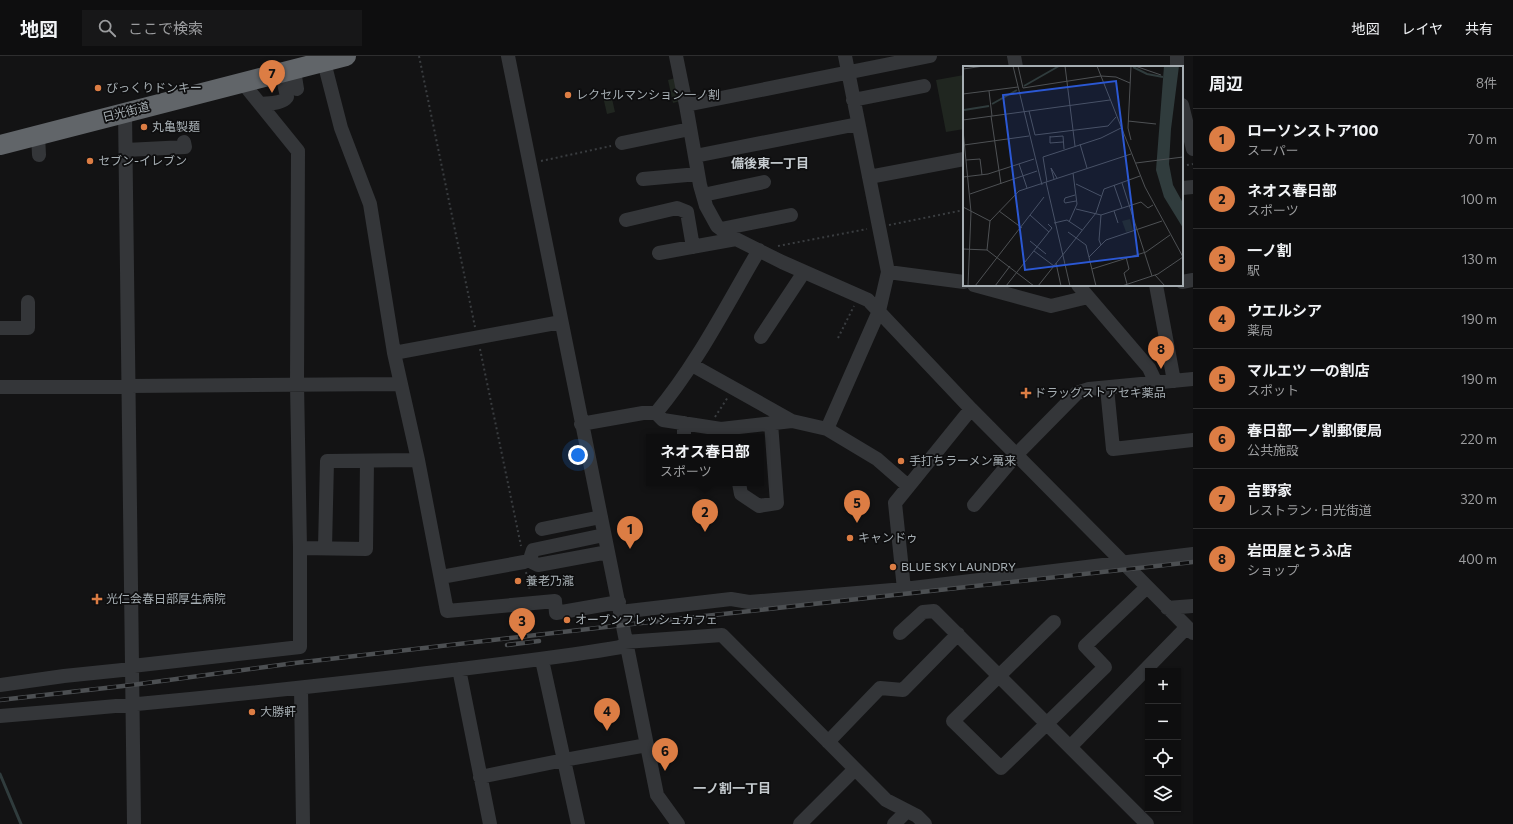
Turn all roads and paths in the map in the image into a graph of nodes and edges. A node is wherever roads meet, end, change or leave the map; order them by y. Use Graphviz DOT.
graph roads {
  1 [pos="346,56"];
  2 [pos="419,56"];
  3 [pos="508,56"];
  4 [pos="676,56"];
  5 [pos="845,56"];
  6 [pos="930,56"];
  7 [pos="1014,56"];
  8 [pos="324,62"];
  9 [pos="1016,66"];
  10 [pos="848,73"];
  11 [pos="291,77"];
  12 [pos="243,83"];
  13 [pos="924,86"];
  14 [pos="853,100"];
  15 [pos="686,105"];
  16 [pos="267,107"];
  17 [pos="1183,109"];
  18 [pos="124,112"];
  19 [pos="858,124"];
  20 [pos="690,129"];
  21 [pos="38,135"];
  22 [pos="184,142"];
  23 [pos="1192,142"];
  24 [pos="124,143"];
  25 [pos="622,143"];
  26 [pos="0,145"];
  27 [pos="39,154"];
  28 [pos="695,156"];
  29 [pos="960,160"];
  30 [pos="530,163"];
  31 [pos="1193,164"];
  32 [pos="1183,166"];
  33 [pos="698,174"];
  34 [pos="869,177"];
  35 [pos="643,179"];
  36 [pos="764,182"];
  37 [pos="1193,187"];
  38 [pos="1183,188"];
  39 [pos="703,195"];
  40 [pos="963,210"];
  41 [pos="791,215"];
  42 [pos="626,220"];
  43 [pos="878,227"];
  44 [pos="721,228"];
  45 [pos="736,239"];
  46 [pos="693,247"];
  47 [pos="759,250"];
  48 [pos="659,253"];
  49 [pos="804,272"];
  50 [pos="888,272"];
  51 [pos="1193,280"];
  52 [pos="963,282"];
  53 [pos="1183,282"];
  54 [pos="978,286"];
  55 [pos="1079,286"];
  56 [pos="1156,286"];
  57 [pos="860,296"];
  58 [pos="1088,297"];
  59 [pos="28,302"];
  60 [pos="879,311"];
  61 [pos="561,322"];
  62 [pos="0,328"];
  63 [pos="761,337"];
  64 [pos="478,338"];
  65 [pos="838,338"];
  66 [pos="394,353"];
  67 [pos="692,365"];
  68 [pos="1193,379"];
  69 [pos="1174,381"];
  70 [pos="1156,383"];
  71 [pos="297,384"];
  72 [pos="400,384"];
  73 [pos="0,387"];
  74 [pos="129,387"];
  75 [pos="733,388"];
  76 [pos="1107,388"];
  77 [pos="971,409"];
  78 [pos="656,413"];
  79 [pos="792,421"];
  80 [pos="684,423"];
  81 [pos="771,423"];
  82 [pos="581,424"];
  83 [pos="710,427"];
  84 [pos="827,429"];
  85 [pos="733,432"];
  86 [pos="684,434"];
  87 [pos="1193,440"];
  88 [pos="1017,454"];
  89 [pos="367,460"];
  90 [pos="418,460"];
  91 [pos="740,486"];
  92 [pos="908,486"];
  93 [pos="974,505"];
  94 [pos="601,517"];
  95 [pos="542,529"];
  96 [pos="604,535"];
  97 [pos="300,548"];
  98 [pos="325,548"];
  99 [pos="608,552"];
  100 [pos="1193,554"];
  101 [pos="524,562"];
  102 [pos="1122,562"];
  103 [pos="441,578"];
  104 [pos="1147,587"];
  105 [pos="904,589"];
  106 [pos="533,603"];
  107 [pos="1193,606"];
  108 [pos="619,607"];
  109 [pos="1168,608"];
  110 [pos="1054,622"];
  111 [pos="1190,630"];
  112 [pos="900,633"];
  113 [pos="958,634"];
  114 [pos="632,642"];
  115 [pos="542,660"];
  116 [pos="132,668"];
  117 [pos="459,669"];
  118 [pos="999,675"];
  119 [pos="0,685"];
  120 [pos="301,688"];
  121 [pos="132,705"];
  122 [pos="0,716"];
  123 [pos="1047,723"];
  124 [pos="828,742"];
  125 [pos="647,745"];
  126 [pos="1070,747"];
  127 [pos="564,760"];
  128 [pos="855,769"];
  129 [pos="480,777"];
  130 [pos="907,811"];
  131 [pos="134,824"];
  132 [pos="303,824"];
  133 [pos="490,824"];
  134 [pos="578,824"];
  135 [pos="678,824"];
  136 [pos="800,824"];
  137 [pos="894,824"];
  138 [pos="925,824"];
  139 [pos="1147,824"];
  1 -- 8 [label="highway, 日光街道"];
  2 -- 64 [label="path"];
  3 -- 30 [label="street"];
  4 -- 15 [label="street"];
  5 -- 10 [label="street"];
  6 -- 10 [label="street"];
  7 -- 9 [label="street"];
  8 -- 11 [label="highway, 日光街道"];
  8 -- 66 [label="street"];
  10 -- 14 [label="street"];
  10 -- 15 [label="street"];
  11 -- 12 [label="highway, 日光街道"];
  11 -- 16 [label="street"];
  12 -- 16 [label="street"];
  12 -- 18 [label="highway, 日光街道"];
  13 -- 14 [label="street"];
  14 -- 19 [label="street"];
  15 -- 20 [label="street"];
  16 -- 71 [label="street"];
  17 -- 23 [label="street"];
  18 -- 21 [label="highway, 日光街道"];
  18 -- 24 [label="street"];
  19 -- 28 [label="street"];
  19 -- 34 [label="street"];
  20 -- 25 [label="street"];
  20 -- 28 [label="street"];
  21 -- 26 [label="highway, 日光街道"];
  21 -- 27 [label="street"];
  22 -- 24 [label="street"];
  24 -- 74 [label="street"];
  25 -- 30 [label="path"];
  28 -- 33 [label="street"];
  29 -- 34 [label="street"];
  30 -- 61 [label="street"];
  31 -- 32 [label="path"];
  33 -- 35 [label="street"];
  33 -- 39 [label="street"];
  34 -- 43 [label="street"];
  36 -- 39 [label="street"];
  37 -- 38 [label="street"];
  39 -- 44 [label="street"];
  40 -- 43 [label="path"];
  41 -- 44 [label="street"];
  42 -- 46 [label="street"];
  43 -- 47 [label="path"];
  43 -- 50 [label="street"];
  44 -- 45 [label="street"];
  45 -- 46 [label="street"];
  45 -- 47 [label="street"];
  46 -- 48 [label="street"];
  47 -- 49 [label="street"];
  47 -- 67 [label="street"];
  49 -- 57 [label="street"];
  49 -- 63 [label="street"];
  50 -- 52 [label="street"];
  50 -- 60 [label="street"];
  51 -- 53 [label="street"];
  54 -- 58 [label="street"];
  55 -- 58 [label="street"];
  56 -- 69 [label="street"];
  57 -- 60 [label="street"];
  57 -- 65 [label="path"];
  58 -- 70 [label="street"];
  59 -- 62 [label="street"];
  60 -- 77 [label="street"];
  60 -- 84 [label="street"];
  61 -- 64 [label="street"];
  61 -- 82 [label="street"];
  64 -- 66 [label="street"];
  64 -- 101 [label="path"];
  66 -- 72 [label="street"];
  67 -- 75 [label="street"];
  67 -- 78 [label="street"];
  68 -- 69 [label="street"];
  69 -- 70 [label="street"];
  70 -- 76 [label="street"];
  71 -- 72 [label="street"];
  71 -- 74 [label="street"];
  71 -- 97 [label="street"];
  72 -- 90 [label="street"];
  73 -- 74 [label="street"];
  74 -- 116 [label="street"];
  75 -- 79 [label="street"];
  75 -- 83 [label="path"];
  76 -- 87 [label="street"];
  76 -- 88 [label="street"];
  77 -- 88 [label="street"];
  77 -- 92 [label="street"];
  78 -- 80 [label="street"];
  78 -- 82 [label="street"];
  79 -- 81 [label="street"];
  79 -- 84 [label="street"];
  80 -- 83 [label="street"];
  80 -- 86 [label="street"];
  81 -- 85 [label="street"];
  81 -- 91 [label="street"];
  82 -- 94 [label="street"];
  83 -- 85 [label="street"];
  84 -- 92 [label="street"];
  88 -- 93 [label="street"];
  88 -- 102 [label="street"];
  89 -- 90 [label="street"];
  89 -- 98 [label="street"];
  89 -- 98 [label="street"];
  90 -- 103 [label="street"];
  92 -- 105 [label="street"];
  94 -- 95 [label="street"];
  94 -- 96 [label="street"];
  96 -- 99 [label="street"];
  96 -- 99 [label="street"];
  97 -- 98 [label="street"];
  97 -- 116 [label="street"];
  99 -- 108 [label="street"];
  100 -- 102 [label="street"];
  101 -- 103 [label="street"];
  101 -- 106 [label="path"];
  102 -- 104 [label="street"];
  102 -- 105 [label="street"];
  103 -- 106 [label="street"];
  104 -- 109 [label="street"];
  104 -- 123 [label="street"];
  105 -- 108 [label="street"];
  106 -- 108 [label="street"];
  107 -- 109 [label="street"];
  108 -- 114 [label="street"];
  109 -- 111 [label="street"];
  110 -- 118 [label="street"];
  111 -- 126 [label="street"];
  112 -- 113 [label="street"];
  113 -- 118 [label="street"];
  113 -- 124 [label="street"];
  114 -- 115 [label="street"];
  114 -- 124 [label="street"];
  114 -- 125 [label="street"];
  115 -- 117 [label="street"];
  115 -- 127 [label="street"];
  116 -- 119 [label="street"];
  116 -- 121 [label="street"];
  117 -- 120 [label="street"];
  117 -- 129 [label="street"];
  118 -- 123 [label="street"];
  118 -- 123 [label="street"];
  120 -- 121 [label="street"];
  120 -- 132 [label="street"];
  121 -- 122 [label="street"];
  121 -- 131 [label="street"];
  123 -- 126 [label="street"];
  124 -- 128 [label="street"];
  125 -- 127 [label="street"];
  125 -- 135 [label="street"];
  126 -- 139 [label="street"];
  127 -- 129 [label="street"];
  127 -- 134 [label="street"];
  128 -- 130 [label="street"];
  128 -- 136 [label="street"];
  129 -- 133 [label="street"];
  130 -- 137 [label="street"];
  130 -- 138 [label="street"];
}
